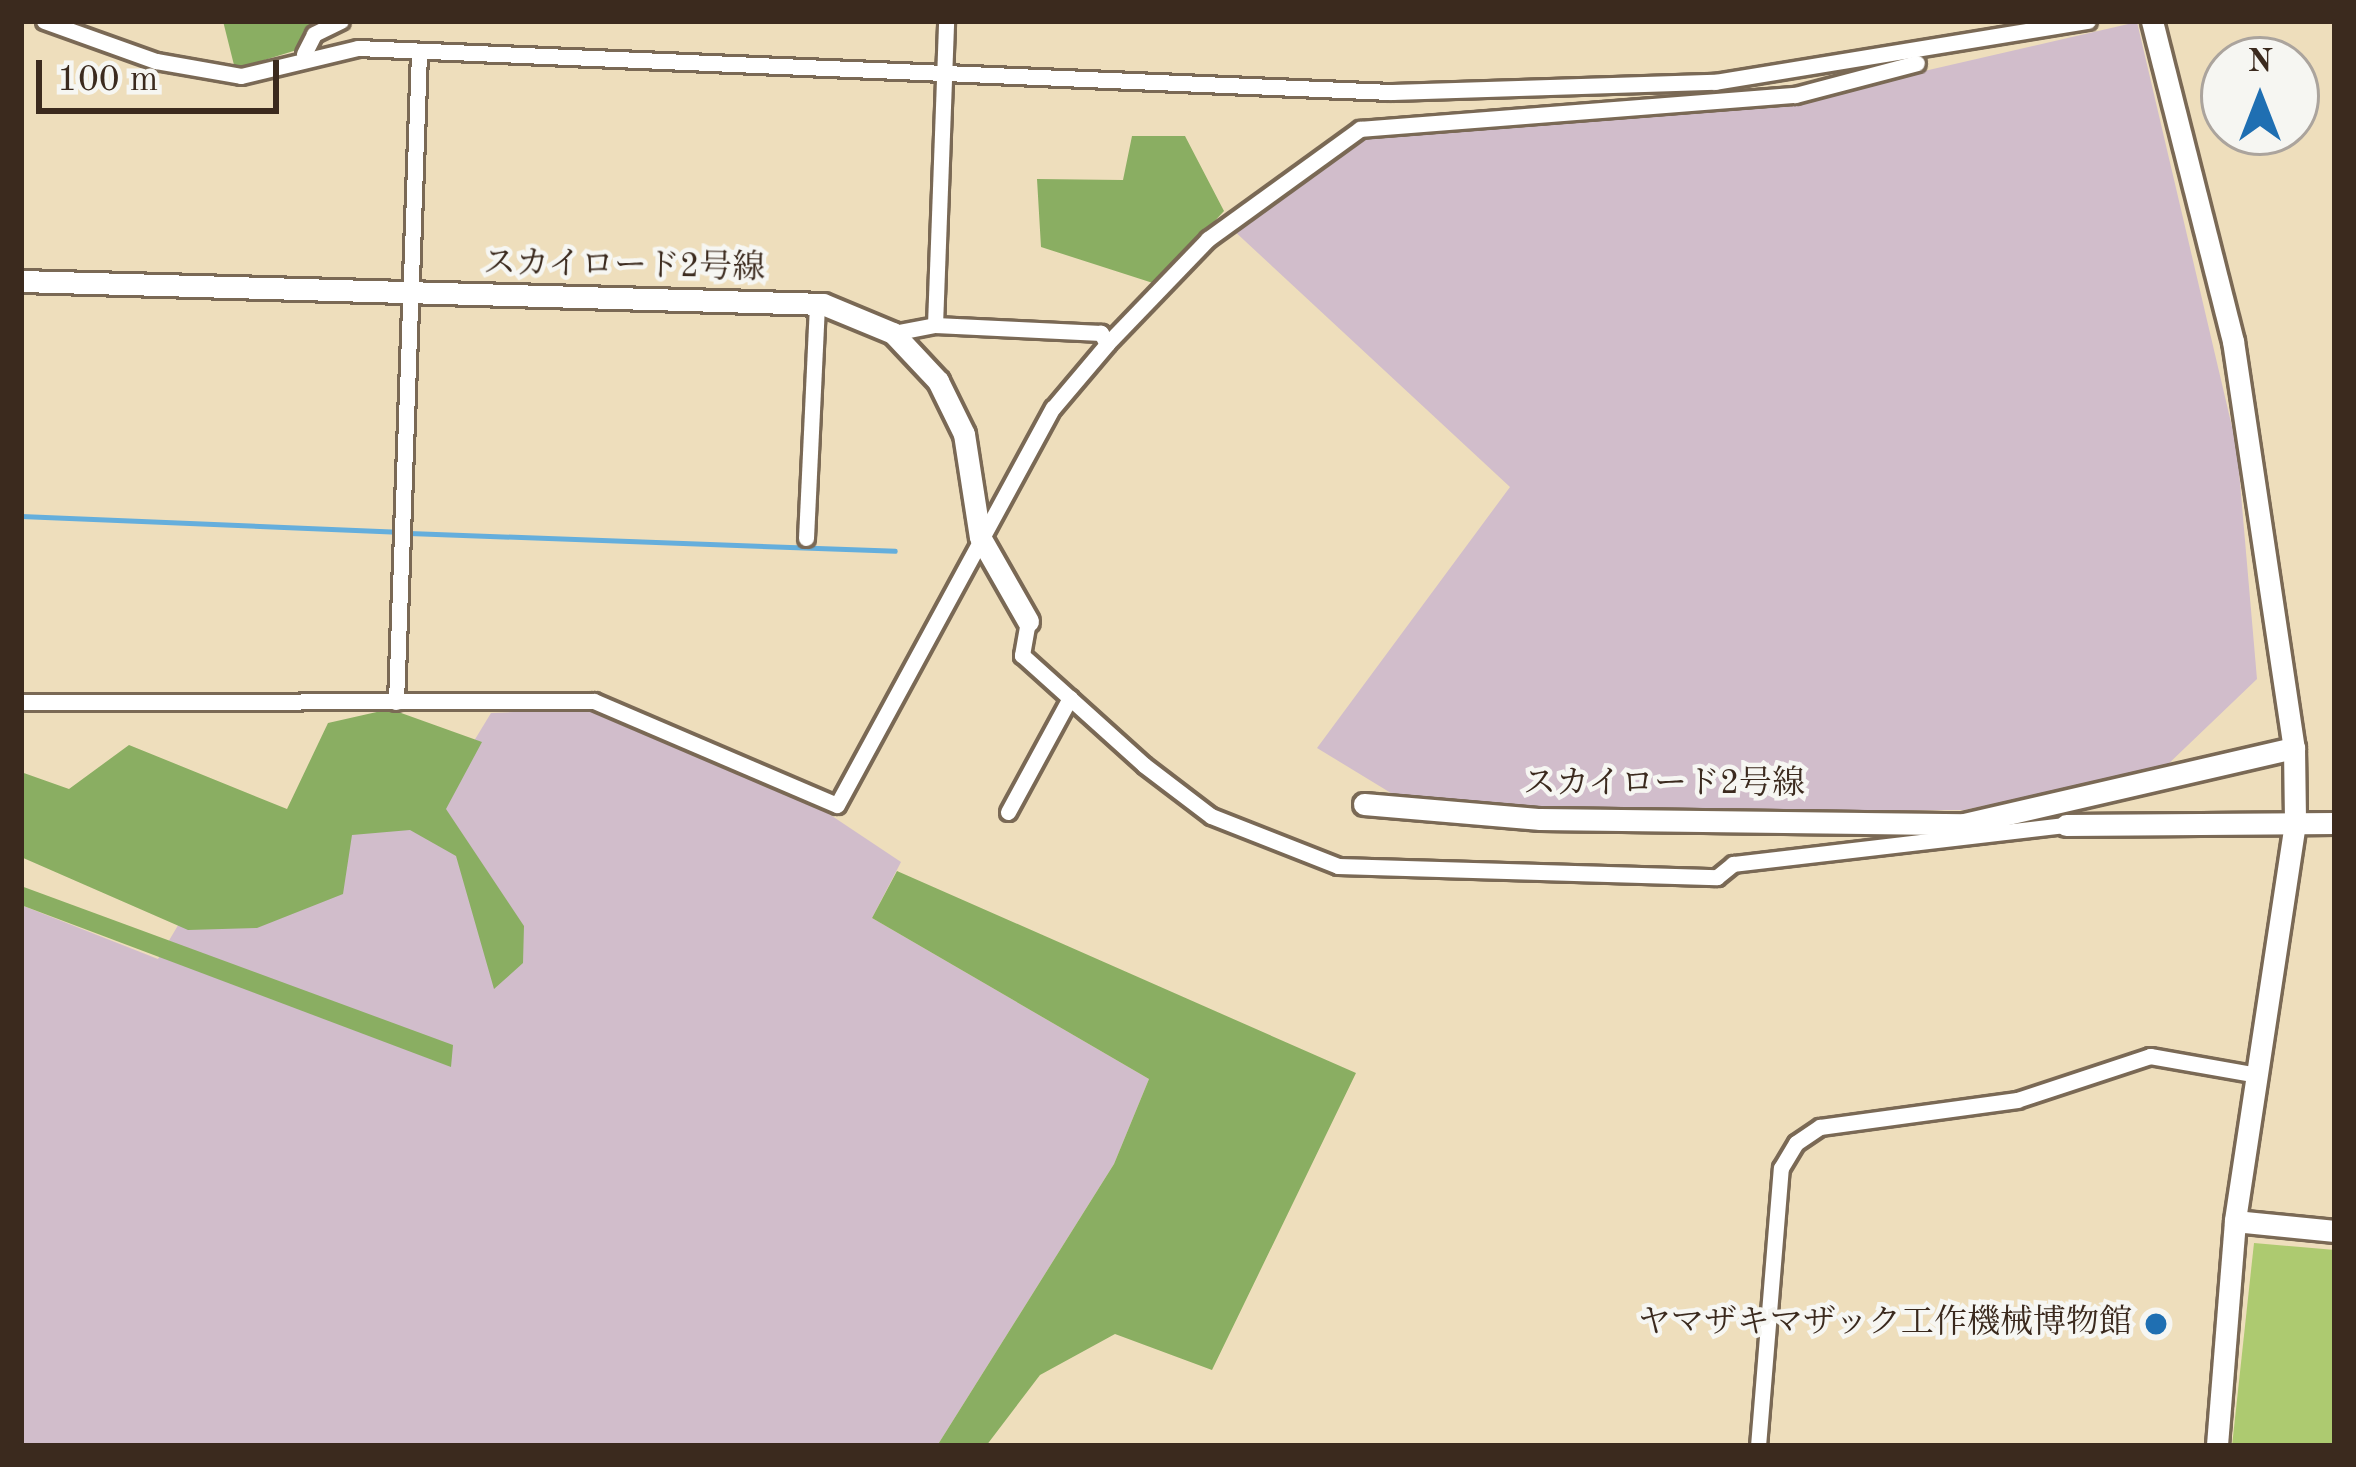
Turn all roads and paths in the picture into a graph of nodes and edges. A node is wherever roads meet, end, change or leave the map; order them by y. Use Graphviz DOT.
graph roads {
  1 [pos="44,21"];
  2 [pos="341,21"];
  3 [pos="946,21"];
  4 [pos="2088,21"];
  5 [pos="2152,21"];
  6 [pos="1968,46"];
  7 [pos="304,54"];
  8 [pos="419,54"];
  9 [pos="946,74"];
  10 [pos="21,281"];
  11 [pos="406,298"];
  12 [pos="817,304"];
  13 [pos="935,325"];
  14 [pos="893,334"];
  15 [pos="1107,344"];
  16 [pos="980,537"];
  17 [pos="806,538"];
  18 [pos="1028,621"];
  19 [pos="1070,698"];
  20 [pos="21,702"];
  21 [pos="396,702"];
  22 [pos="2294,748"];
  23 [pos="1364,804"];
  24 [pos="1008,812"];
  25 [pos="2295,823"];
  26 [pos="2335,823"];
  27 [pos="2066,825"];
  28 [pos="2258,1075"];
  29 [pos="2235,1221"];
  30 [pos="2335,1231"];
  31 [pos="1758,1446"];
  32 [pos="2217,1446"];
  1 -- 7 [label="street"];
  2 -- 7 [label="street"];
  3 -- 9 [label="street"];
  4 -- 6 [label="street"];
  5 -- 22 [label="street"];
  6 -- 9 [label="street"];
  6 -- 15 [label="street"];
  7 -- 8 [label="street"];
  8 -- 9 [label="street"];
  8 -- 11 [label="street"];
  9 -- 13 [label="street"];
  10 -- 11 [label="street, スカイロード2号線"];
  11 -- 12 [label="street, スカイロード2号線"];
  11 -- 21 [label="street"];
  12 -- 14 [label="street, スカイロード2号線"];
  12 -- 17 [label="street"];
  13 -- 14 [label="street"];
  13 -- 15 [label="street"];
  14 -- 16 [label="street, スカイロード2号線"];
  15 -- 16 [label="street"];
  16 -- 18 [label="street, スカイロード2号線"];
  16 -- 21 [label="street"];
  18 -- 19 [label="street"];
  19 -- 24 [label="street"];
  19 -- 27 [label="street"];
  20 -- 21 [label="street"];
  22 -- 23 [label="street, スカイロード2号線"];
  22 -- 25 [label="street"];
  25 -- 26 [label="street"];
  25 -- 27 [label="street"];
  25 -- 28 [label="street"];
  28 -- 29 [label="street"];
  28 -- 31 [label="street"];
  29 -- 30 [label="street"];
  29 -- 32 [label="street"];
}
